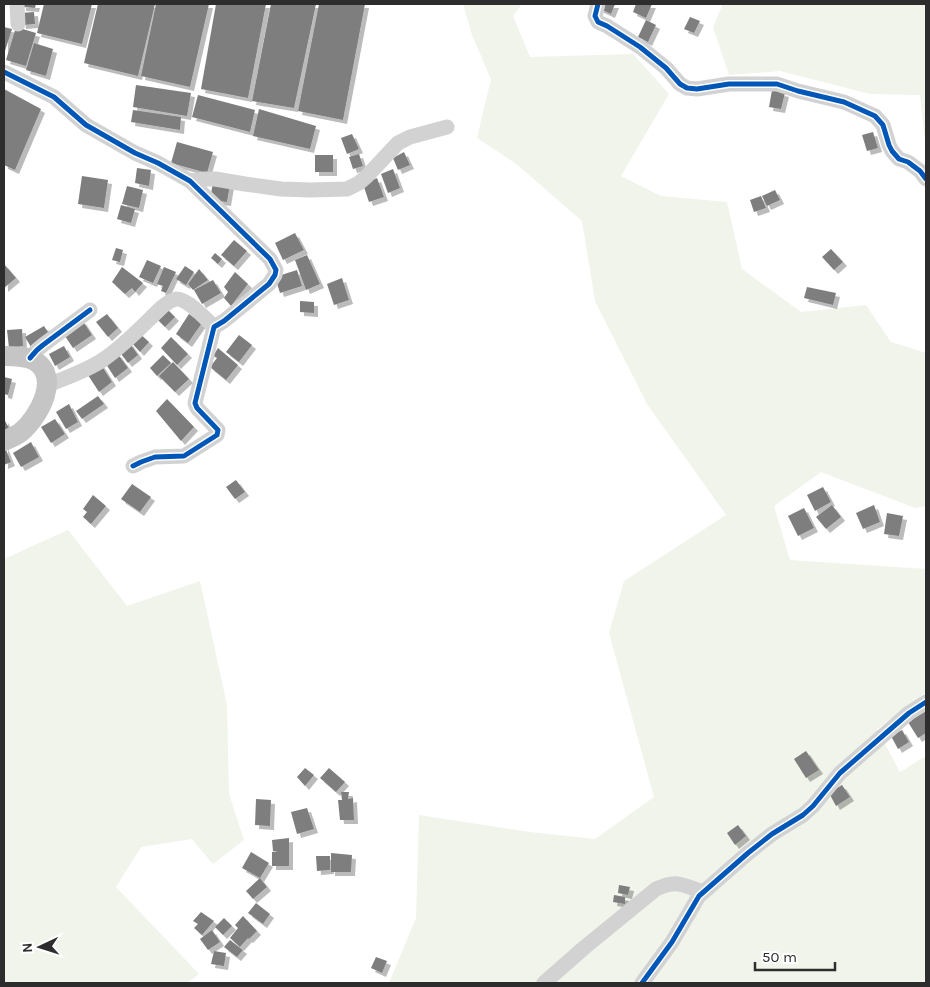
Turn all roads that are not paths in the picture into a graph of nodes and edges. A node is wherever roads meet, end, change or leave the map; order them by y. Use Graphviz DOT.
graph roads {
  1 [pos="16,4"];
  2 [pos="598,4"];
  3 [pos="18,24"];
  4 [pos="4,72"];
  5 [pos="446,127"];
  6 [pos="926,179"];
  7 [pos="190,181"];
  8 [pos="90,310"];
  9 [pos="214,327"];
  10 [pos="4,356"];
  11 [pos="30,358"];
  12 [pos="48,385"];
  13 [pos="4,441"];
  14 [pos="133,466"];
  15 [pos="926,702"];
  16 [pos="703,892"];
  17 [pos="544,983"];
  18 [pos="642,983"];
  1 -- 3 [label="street"];
  2 -- 6 [label="street"];
  4 -- 7 [label="street"];
  5 -- 7 [label="street"];
  7 -- 9 [label="street"];
  8 -- 11 [label="street"];
  9 -- 12 [label="street"];
  9 -- 14 [label="street"];
  10 -- 11 [label="main road"];
  11 -- 12 [label="main road"];
  12 -- 13 [label="main road"];
  15 -- 16 [label="street"];
  16 -- 17 [label="street"];
  16 -- 18 [label="street"];
}
